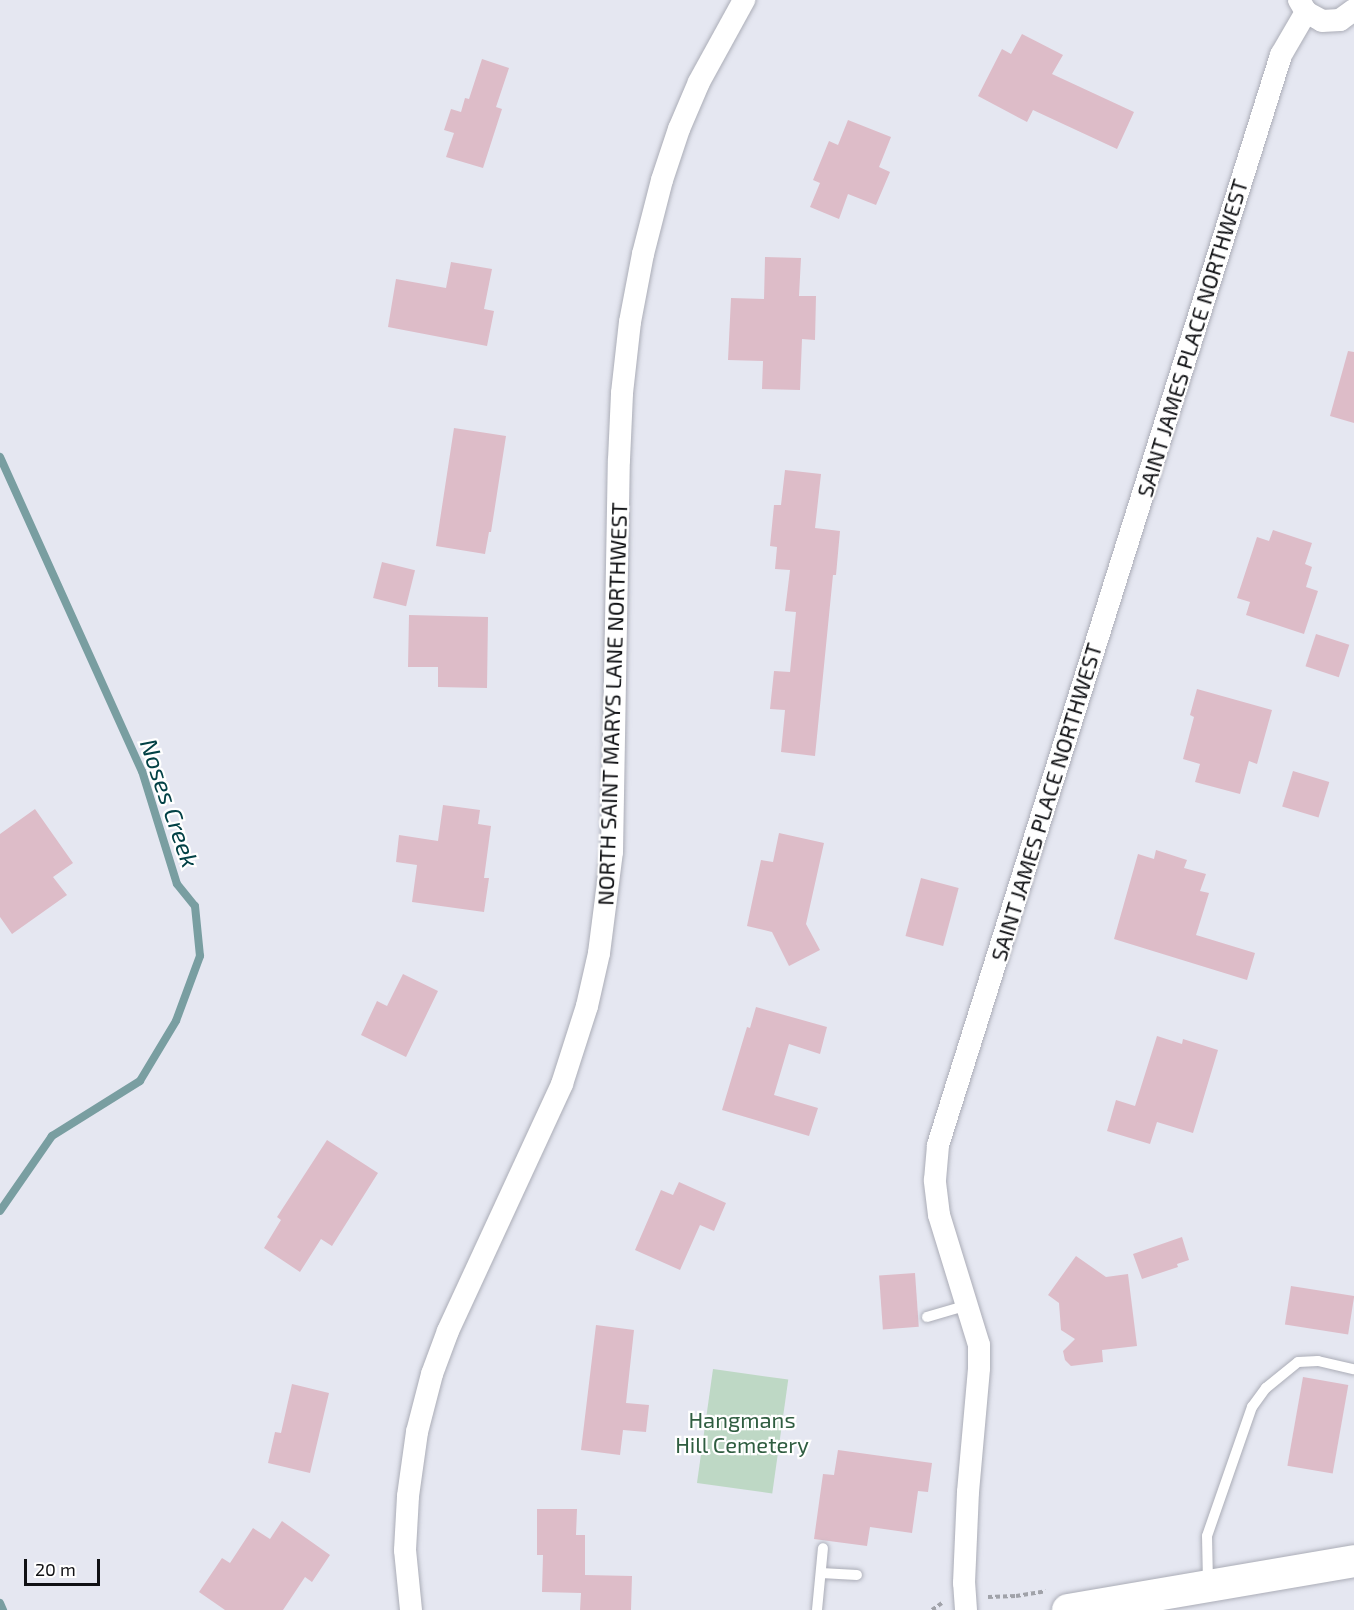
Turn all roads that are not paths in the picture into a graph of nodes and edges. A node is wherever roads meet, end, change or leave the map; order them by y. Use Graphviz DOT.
graph roads {
  1 [pos="744,0"];
  2 [pos="1303,6"];
  3 [pos="1354,10"];
  4 [pos="968,1305"];
  5 [pos="927,1317"];
  6 [pos="1354,1369"];
  7 [pos="823,1548"];
  8 [pos="1354,1561"];
  9 [pos="821,1573"];
  10 [pos="857,1575"];
  11 [pos="1209,1587"];
  12 [pos="411,1610"];
  13 [pos="818,1610"];
  14 [pos="966,1610"];
  15 [pos="1068,1610"];
  1 -- 12 [label="street, NORTH SAINT MARYS LANE NORTHWEST"];
  2 -- 3 [label="street, SAINT JAMES PLACE NORTHWEST"];
  2 -- 4 [label="street, SAINT JAMES PLACE NORTHWEST"];
  4 -- 5 [label="lane"];
  4 -- 14 [label="street, SAINT JAMES PLACE NORTHWEST"];
  6 -- 11 [label="lane"];
  7 -- 9 [label="lane"];
  8 -- 11 [label="street"];
  9 -- 10 [label="lane"];
  9 -- 13 [label="lane"];
  11 -- 15 [label="street"];
}
